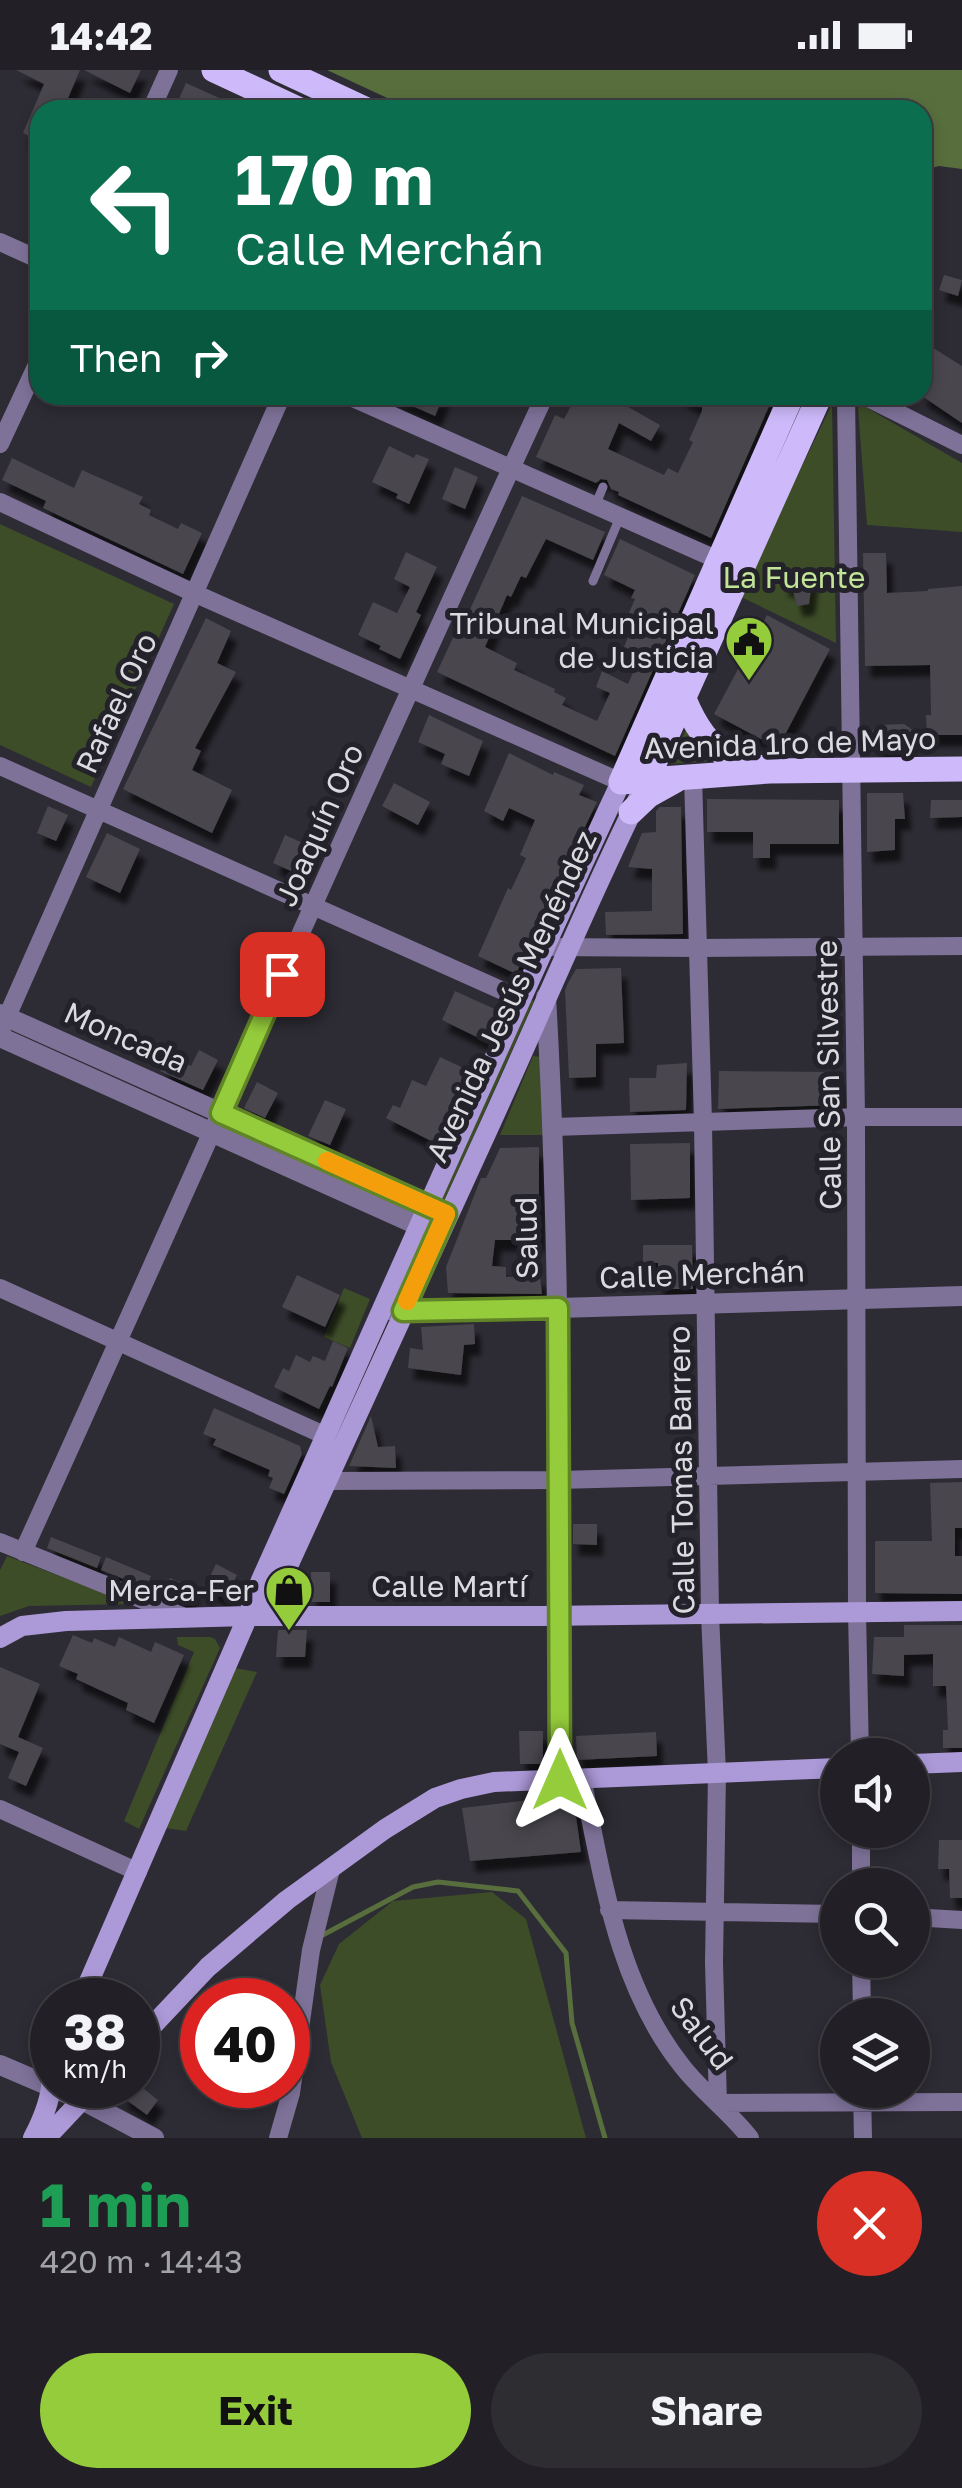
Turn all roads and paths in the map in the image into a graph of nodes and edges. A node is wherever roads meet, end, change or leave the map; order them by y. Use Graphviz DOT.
graph roads {
  1 [pos="169,70"];
  2 [pos="214,70"];
  3 [pos="280,70"];
  4 [pos="156,100"];
  5 [pos="278,100"];
  6 [pos="346,100"];
  7 [pos="0,242"];
  8 [pos="30,256"];
  9 [pos="30,380"];
  10 [pos="278,405"];
  11 [pos="369,405"];
  12 [pos="540,405"];
  13 [pos="788,405"];
  14 [pos="816,405"];
  15 [pos="846,405"];
  16 [pos="882,405"];
  17 [pos="0,444"];
  18 [pos="962,445"];
  19 [pos="511,468"];
  20 [pos="603,487"];
  21 [pos="0,502"];
  22 [pos="595,506"];
  23 [pos="620,517"];
  24 [pos="718,560"];
  25 [pos="593,582"];
  26 [pos="196,594"];
  27 [pos="412,687"];
  28 [pos="684,698"];
  29 [pos="0,766"];
  30 [pos="962,769"];
  31 [pos="852,770"];
  32 [pos="770,772"];
  33 [pos="687,777"];
  34 [pos="647,779"];
  35 [pos="621,782"];
  36 [pos="98,808"];
  37 [pos="631,812"];
  38 [pos="312,905"];
  39 [pos="544,946"];
  40 [pos="962,946"];
  41 [pos="853,947"];
  42 [pos="566,948"];
  43 [pos="698,948"];
  44 [pos="546,994"];
  45 [pos="521,999"];
  46 [pos="2,1025"];
  47 [pos="856,1117"];
  48 [pos="962,1117"];
  49 [pos="217,1122"];
  50 [pos="703,1122"];
  51 [pos="554,1127"];
  52 [pos="437,1210"];
  53 [pos="428,1230"];
  54 [pos="0,1288"];
  55 [pos="962,1296"];
  56 [pos="858,1300"];
  57 [pos="707,1304"];
  58 [pos="558,1308"];
  59 [pos="393,1310"];
  60 [pos="119,1342"];
  61 [pos="326,1436"];
  62 [pos="962,1468"];
  63 [pos="858,1472"];
  64 [pos="708,1476"];
  65 [pos="559,1480"];
  66 [pos="327,1481"];
  67 [pos="0,1542"];
  68 [pos="23,1552"];
  69 [pos="962,1611"];
  70 [pos="857,1612"];
  71 [pos="710,1614"];
  72 [pos="248,1616"];
  73 [pos="560,1616"];
  74 [pos="188,1618"];
  75 [pos="0,1638"];
  76 [pos="860,1738"];
  77 [pos="962,1762"];
  78 [pos="930,1763"];
  79 [pos="820,1769"];
  80 [pos="716,1772"];
  81 [pos="571,1779"];
  82 [pos="0,1809"];
  83 [pos="330,1868"];
  84 [pos="138,1872"];
  85 [pos="609,1910"];
  86 [pos="715,1912"];
  87 [pos="820,1914"];
  88 [pos="930,1918"];
  89 [pos="962,1920"];
  90 [pos="90,1978"];
  91 [pos="160,2017"];
  92 [pos="0,2064"];
  93 [pos="30,2074"];
  94 [pos="820,2098"];
  95 [pos="930,2100"];
  96 [pos="962,2102"];
  97 [pos="718,2103"];
  98 [pos="45,2108"];
  99 [pos="74,2108"];
  100 [pos="112,2108"];
  101 [pos="863,2108"];
  102 [pos="32,2138"];
  103 [pos="46,2138"];
  104 [pos="154,2138"];
  105 [pos="278,2138"];
  106 [pos="750,2138"];
  107 [pos="864,2138"];
  1 -- 4 [label="street"];
  2 -- 5 [label="main road"];
  3 -- 6 [label="main road"];
  7 -- 8 [label="street"];
  9 -- 17 [label="street"];
  10 -- 26 [label="street, Rafael Oro"];
  11 -- 19 [label="street"];
  12 -- 19 [label="street, Joaquín Oro"];
  13 -- 24 [label="main road, Avenida Jesús Menéndez"];
  14 -- 28 [label="main road, Avenida Jesús Menéndez"];
  15 -- 31 [label="street, Calle San Silvestre"];
  16 -- 18 [label="street"];
  19 -- 22 [label="street"];
  19 -- 27 [label="street, Joaquín Oro"];
  20 -- 22 [label="lane"];
  21 -- 26 [label="street"];
  22 -- 23 [label="street"];
  23 -- 24 [label="street"];
  23 -- 25 [label="lane"];
  24 -- 35 [label="main road, Avenida Jesús Menéndez"];
  26 -- 27 [label="street"];
  26 -- 36 [label="street, Rafael Oro"];
  27 -- 35 [label="street"];
  27 -- 38 [label="street, Joaquín Oro"];
  28 -- 32 [label="main road"];
  28 -- 34 [label="main road, Avenida Jesús Menéndez"];
  29 -- 36 [label="street"];
  30 -- 31 [label="main road, Avenida 1ro de Mayo"];
  31 -- 32 [label="main road, Avenida 1ro de Mayo"];
  31 -- 41 [label="street, Calle San Silvestre"];
  32 -- 33 [label="main road, Avenida 1ro de Mayo"];
  33 -- 34 [label="main road, Avenida 1ro de Mayo"];
  33 -- 37 [label="main road"];
  33 -- 43 [label="street, Calle Tomas Barrero"];
  34 -- 35 [label="main road, Avenida 1ro de Mayo"];
  34 -- 37 [label="main road, Avenida Jesús Menéndez"];
  35 -- 39 [label="main road, Avenida Jesús Menéndez"];
  36 -- 38 [label="street"];
  36 -- 46 [label="street, Rafael Oro"];
  37 -- 42 [label="main road, Avenida Jesús Menéndez"];
  38 -- 45 [label="street"];
  38 -- 49 [label="street, Joaquín Oro"];
  39 -- 42 [label="street"];
  39 -- 45 [label="main road, Avenida Jesús Menéndez"];
  40 -- 41 [label="street"];
  41 -- 43 [label="street"];
  41 -- 47 [label="street, Calle San Silvestre"];
  42 -- 43 [label="street"];
  42 -- 44 [label="main road, Avenida Jesús Menéndez"];
  43 -- 50 [label="street, Calle Tomas Barrero"];
  44 -- 51 [label="street, Salud"];
  44 -- 52 [label="main road, Avenida Jesús Menéndez"];
  45 -- 52 [label="main road, Avenida Jesús Menéndez"];
  46 -- 49 [label="street, Moncada"];
  47 -- 48 [label="street"];
  47 -- 50 [label="street"];
  47 -- 56 [label="street, Calle San Silvestre"];
  49 -- 52 [label="street, Moncada"];
  49 -- 53 [label="street, Moncada"];
  49 -- 60 [label="street, Joaquín Oro"];
  50 -- 51 [label="street"];
  50 -- 57 [label="street, Calle Tomas Barrero"];
  51 -- 58 [label="street, Salud"];
  52 -- 53 [label="main road, Avenida Jesús Menéndez"];
  53 -- 59 [label="main road, Avenida Jesús Menéndez"];
  54 -- 60 [label="street"];
  55 -- 56 [label="street, Calle Merchán"];
  56 -- 57 [label="street, Calle Merchán"];
  56 -- 63 [label="street, Calle San Silvestre"];
  57 -- 58 [label="street, Calle Merchán"];
  57 -- 64 [label="street, Calle Tomas Barrero"];
  58 -- 59 [label="street, Calle Merchán"];
  58 -- 65 [label="street, Salud"];
  59 -- 61 [label="main road, Avenida Jesús Menéndez"];
  59 -- 66 [label="main road, Avenida Jesús Menéndez"];
  60 -- 61 [label="street"];
  60 -- 68 [label="street, Joaquín Oro"];
  61 -- 72 [label="main road, Avenida Jesús Menéndez"];
  62 -- 63 [label="street"];
  63 -- 64 [label="street"];
  63 -- 70 [label="street, Calle San Silvestre"];
  64 -- 65 [label="street"];
  64 -- 71 [label="street, Calle Tomas Barrero"];
  65 -- 66 [label="street"];
  65 -- 73 [label="street, Salud"];
  66 -- 72 [label="main road, Avenida Jesús Menéndez"];
  67 -- 68 [label="street"];
  68 -- 74 [label="street"];
  69 -- 70 [label="main road, Calle Martí"];
  70 -- 71 [label="main road, Calle Martí"];
  70 -- 76 [label="street, Calle San Silvestre"];
  71 -- 73 [label="main road, Calle Martí"];
  71 -- 80 [label="street, Calle Tomas Barrero"];
  72 -- 73 [label="main road, Calle Martí"];
  72 -- 74 [label="main road, Calle Martí"];
  72 -- 84 [label="main road, Avenida Jesús Menéndez"];
  73 -- 81 [label="street, Salud"];
  74 -- 75 [label="main road, Calle Martí"];
  77 -- 78 [label="main road"];
  79 -- 80 [label="main road"];
  80 -- 81 [label="main road"];
  80 -- 86 [label="street, Calle Tomas Barrero"];
  81 -- 83 [label="main road"];
  81 -- 85 [label="street, Salud"];
  82 -- 84 [label="street"];
  83 -- 91 [label="main road"];
  83 -- 105 [label="street"];
  84 -- 90 [label="main road, Avenida Jesús Menéndez"];
  85 -- 86 [label="street"];
  85 -- 97 [label="street, Salud"];
  86 -- 87 [label="street"];
  86 -- 97 [label="street, Calle Tomas Barrero"];
  88 -- 89 [label="street"];
  92 -- 93 [label="street"];
  94 -- 97 [label="street"];
  95 -- 96 [label="street"];
  97 -- 106 [label="street, Salud"];
  98 -- 102 [label="main road"];
  99 -- 103 [label="main road"];
  100 -- 104 [label="street"];
  101 -- 107 [label="street"];
}
